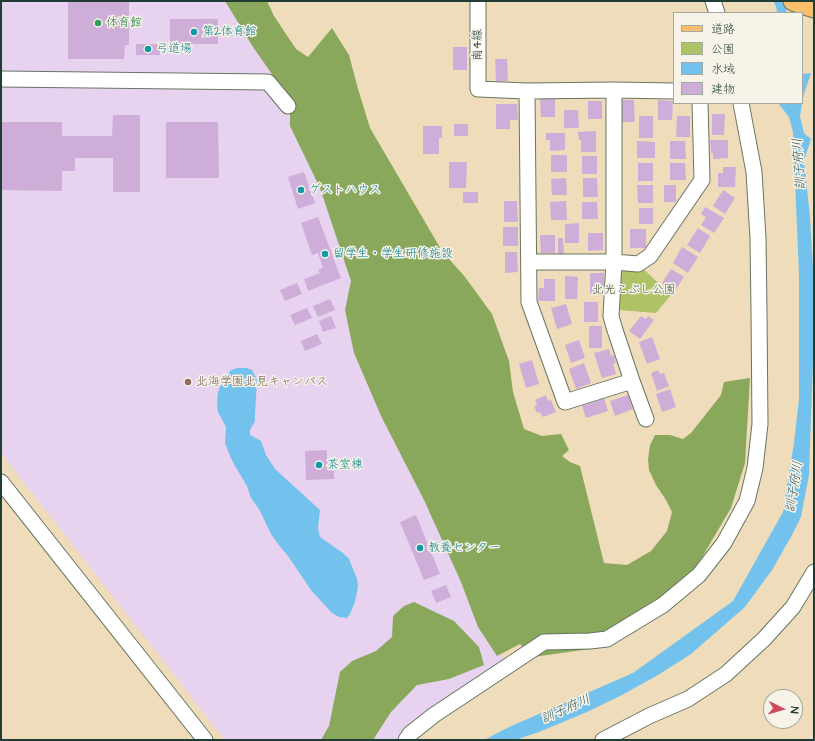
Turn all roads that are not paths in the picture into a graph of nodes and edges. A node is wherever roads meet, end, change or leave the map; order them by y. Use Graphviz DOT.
graph roads {
  1 [pos="478,1"];
  2 [pos="713,1"];
  3 [pos="793,1"];
  4 [pos="814,8"];
  5 [pos="717,12"];
  6 [pos="1,79"];
  7 [pos="614,90"];
  8 [pos="527,91"];
  9 [pos="673,91"];
  10 [pos="700,104"];
  11 [pos="741,104"];
  12 [pos="288,106"];
  13 [pos="529,262"];
  14 [pos="614,262"];
  15 [pos="632,381"];
  16 [pos="646,419"];
  17 [pos="1,482"];
  18 [pos="814,572"];
  19 [pos="206,740"];
  20 [pos="406,740"];
  21 [pos="603,740"];
  1 -- 8 [label="street, 南4線"];
  2 -- 5 [label="street"];
  3 -- 4 [label="main road"];
  6 -- 12 [label="street"];
  7 -- 8 [label="street"];
  7 -- 9 [label="street"];
  7 -- 14 [label="street"];
  8 -- 13 [label="street"];
  10 -- 14 [label="street"];
  11 -- 20 [label="street"];
  13 -- 14 [label="street"];
  13 -- 15 [label="street"];
  14 -- 15 [label="street"];
  15 -- 16 [label="street"];
  17 -- 19 [label="street"];
  18 -- 21 [label="street"];
}
